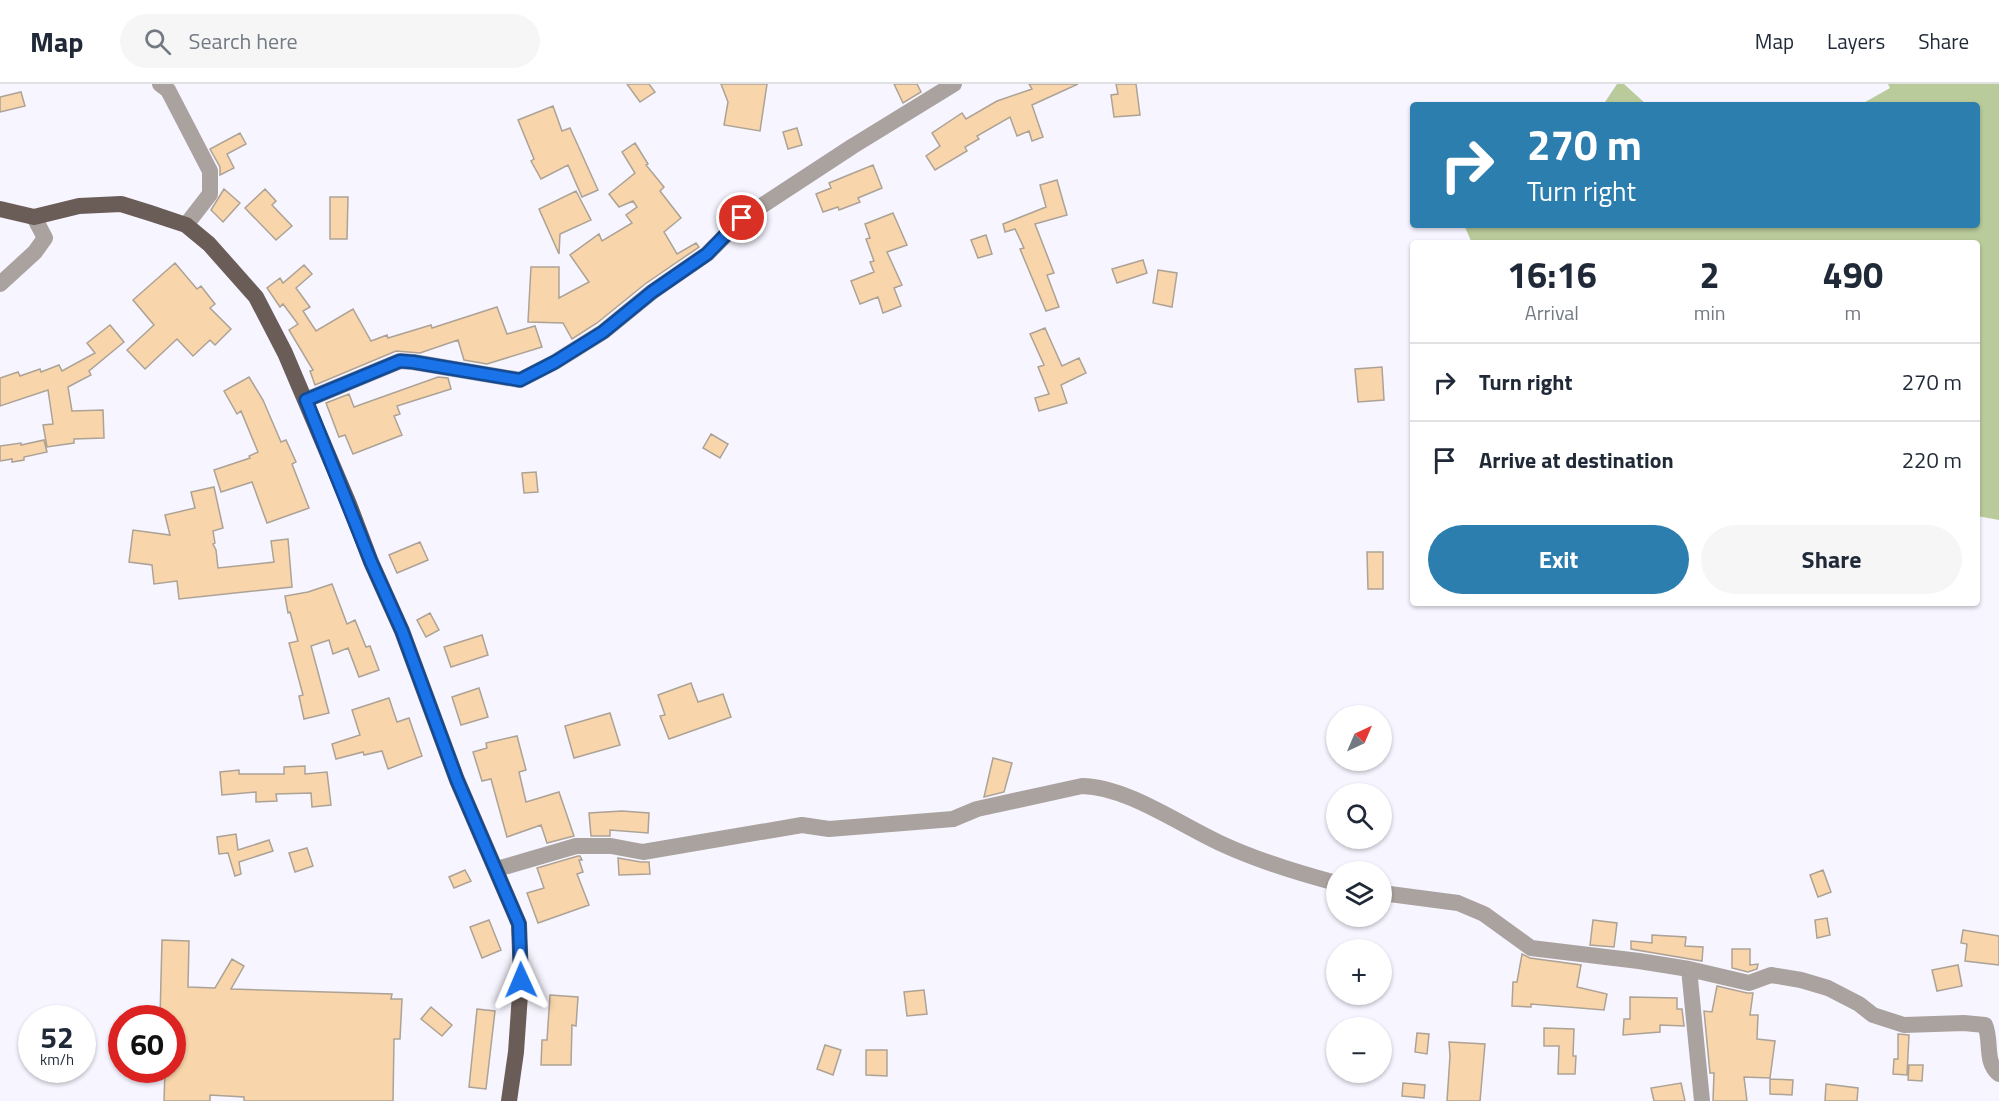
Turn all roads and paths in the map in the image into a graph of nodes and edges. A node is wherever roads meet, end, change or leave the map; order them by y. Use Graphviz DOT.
graph roads {
  1 [pos="160,84"];
  2 [pos="954,84"];
  3 [pos="0,209"];
  4 [pos="34,217"];
  5 [pos="186,225"];
  6 [pos="0,284"];
  7 [pos="306,400"];
  8 [pos="496,869"];
  9 [pos="1326,880"];
  10 [pos="1392,894"];
  11 [pos="1689,969"];
  12 [pos="1999,1074"];
  13 [pos="510,1101"];
  14 [pos="1702,1101"];
  1 -- 5 [label="street"];
  2 -- 7 [label="street"];
  3 -- 4 [label="main road"];
  4 -- 5 [label="main road"];
  4 -- 6 [label="street"];
  5 -- 7 [label="main road"];
  7 -- 8 [label="main road"];
  8 -- 9 [label="street"];
  8 -- 13 [label="main road"];
  10 -- 11 [label="street"];
  11 -- 12 [label="street"];
  11 -- 14 [label="street"];
}
